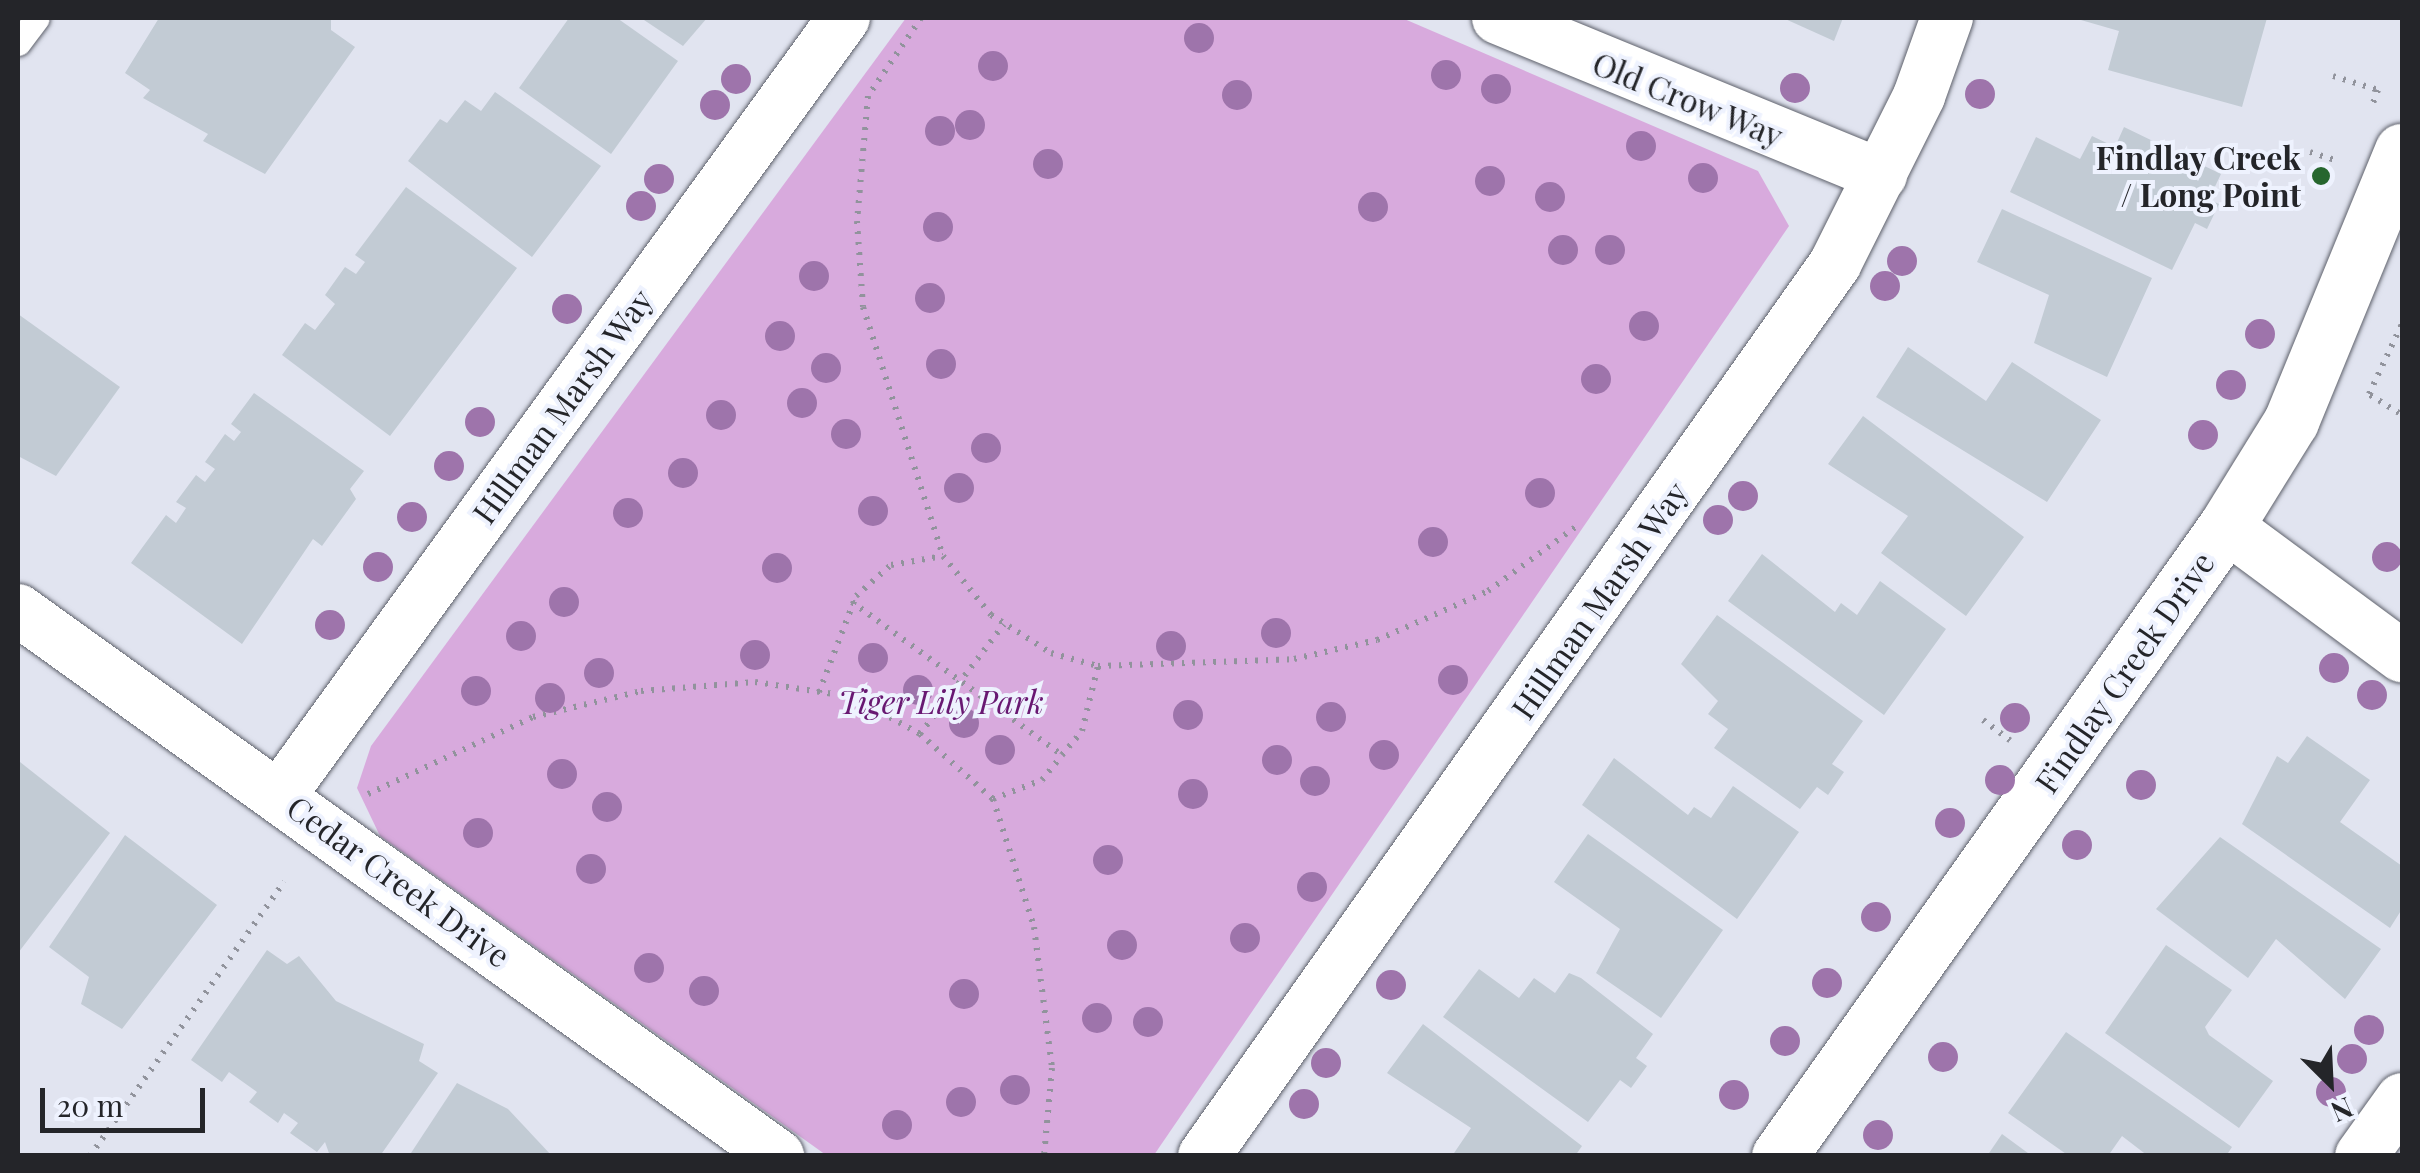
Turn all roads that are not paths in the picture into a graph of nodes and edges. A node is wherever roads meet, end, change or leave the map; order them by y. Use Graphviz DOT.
graph roads {
  1 [pos="37,18"];
  2 [pos="844,18"];
  3 [pos="1498,18"];
  4 [pos="1946,18"];
  5 [pos="18,43"];
  6 [pos="2402,151"];
  7 [pos="1881,175"];
  8 [pos="2226,526"];
  9 [pos="18,610"];
  10 [pos="2402,656"];
  11 [pos="280,795"];
  12 [pos="2402,1099"];
  13 [pos="778,1156"];
  14 [pos="1204,1156"];
  15 [pos="1779,1156"];
  16 [pos="2361,1156"];
  1 -- 5 [label="lane"];
  2 -- 11 [label="street, Hillman Marsh Way"];
  3 -- 7 [label="street, Old Crow Way"];
  4 -- 7 [label="street, Hillman Marsh Way"];
  6 -- 8 [label="street, Findlay Creek Drive"];
  7 -- 14 [label="street, Hillman Marsh Way"];
  8 -- 10 [label="street"];
  8 -- 15 [label="street, Findlay Creek Drive"];
  9 -- 11 [label="street, Cedar Creek Drive"];
  11 -- 13 [label="street, Cedar Creek Drive"];
  12 -- 16 [label="street"];
}
